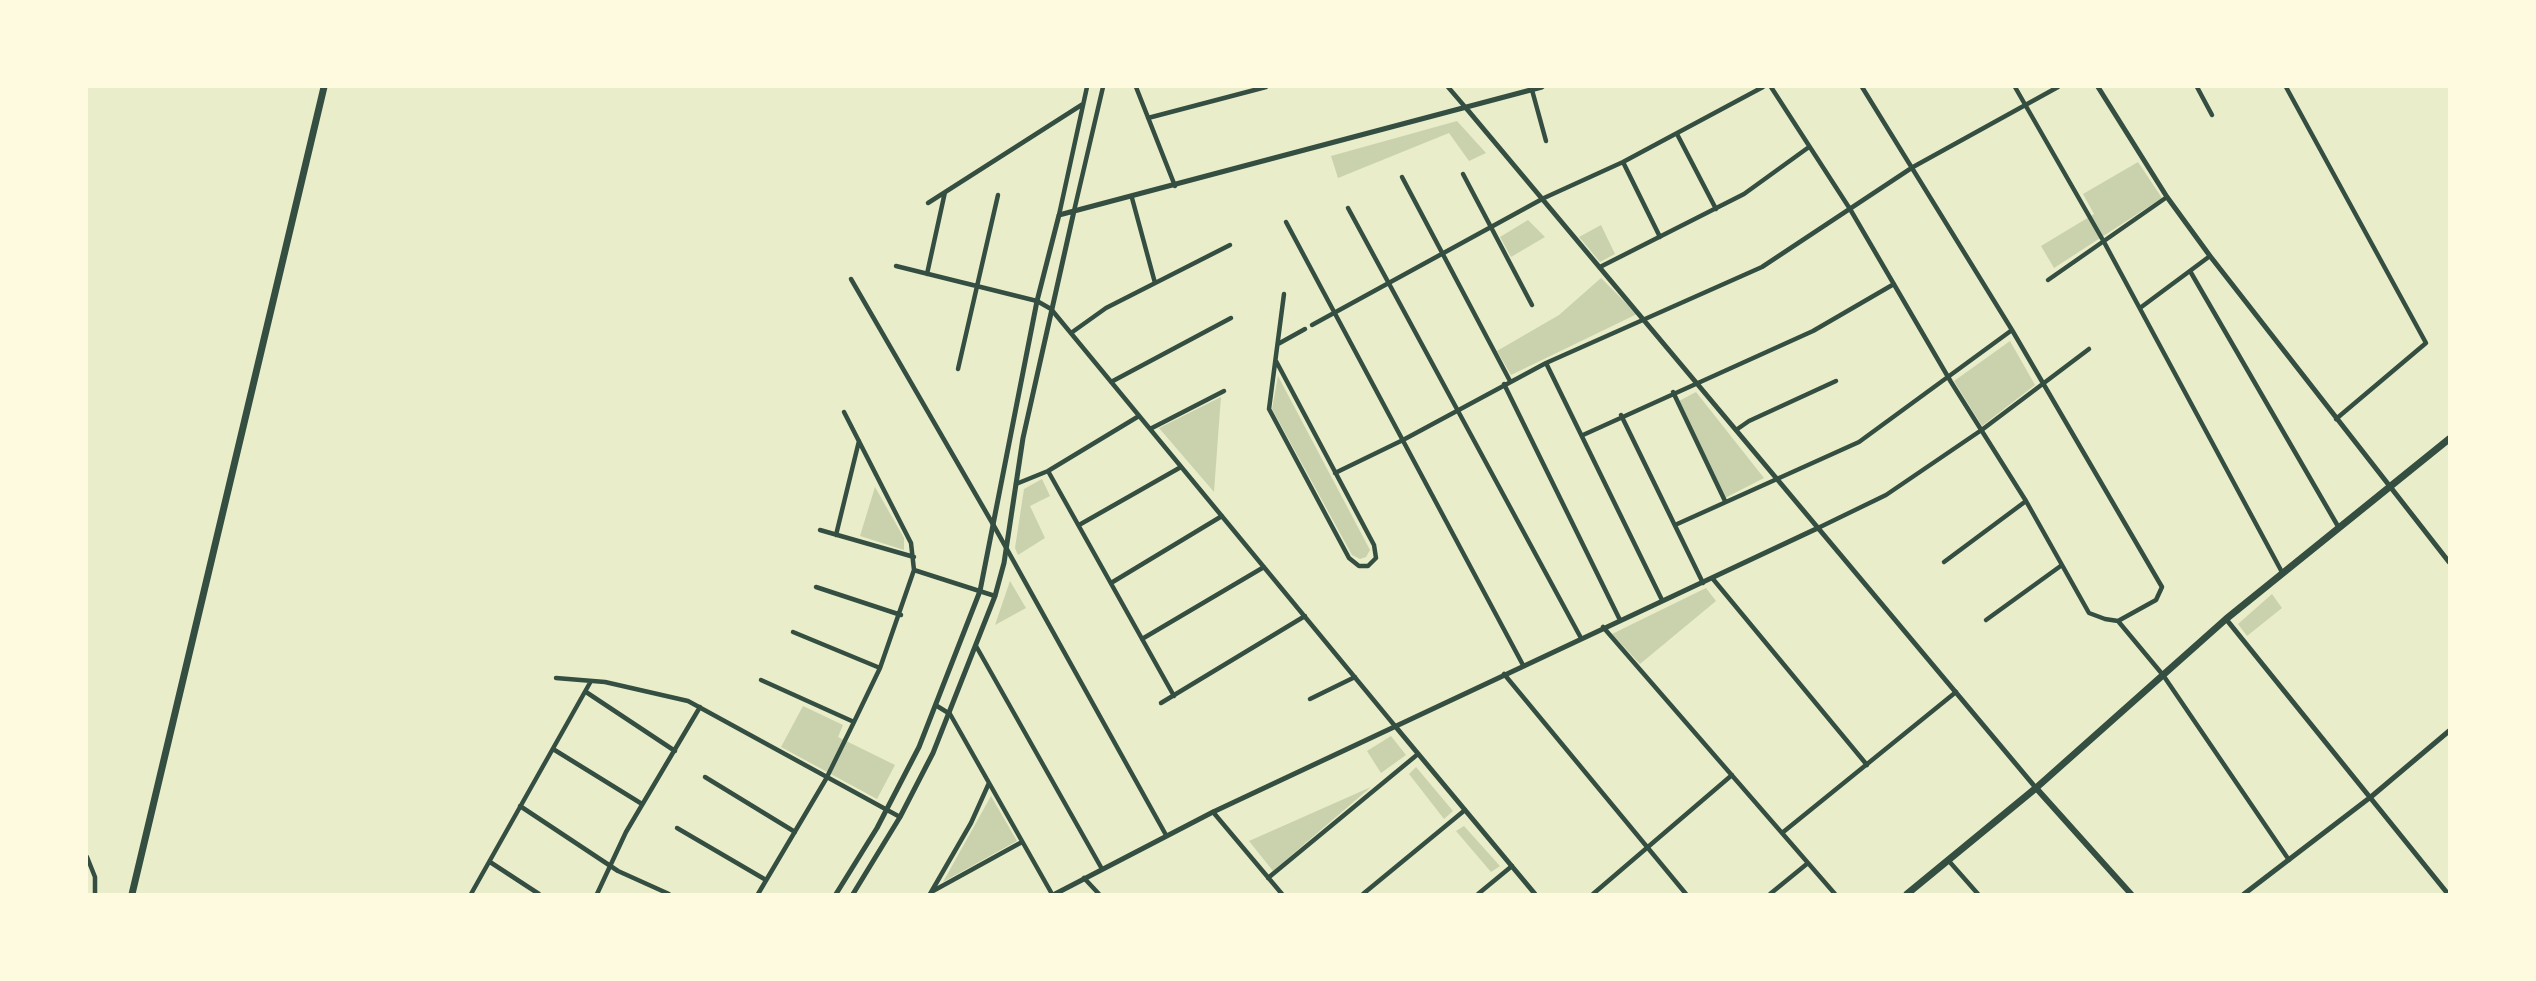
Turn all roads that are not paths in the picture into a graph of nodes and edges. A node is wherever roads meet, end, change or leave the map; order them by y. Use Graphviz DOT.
graph roads {
  1 [pos="324,87"];
  2 [pos="1087,87"];
  3 [pos="1103,87"];
  4 [pos="1136,87"];
  5 [pos="1266,87"];
  6 [pos="1448,87"];
  7 [pos="1542,87"];
  8 [pos="1763,87"];
  9 [pos="1771,87"];
  10 [pos="1862,87"];
  11 [pos="2015,87"];
  12 [pos="2058,87"];
  13 [pos="2098,87"];
  14 [pos="2197,87"];
  15 [pos="2286,87"];
  16 [pos="1532,90"];
  17 [pos="1083,104"];
  18 [pos="2025,104"];
  19 [pos="1466,108"];
  20 [pos="2212,114"];
  21 [pos="1148,118"];
  22 [pos="1677,134"];
  23 [pos="1546,141"];
  24 [pos="1809,147"];
  25 [pos="1623,162"];
  26 [pos="1913,167"];
  27 [pos="1462,174"];
  28 [pos="1402,177"];
  29 [pos="1175,186"];
  30 [pos="945,192"];
  31 [pos="998,195"];
  32 [pos="2167,197"];
  33 [pos="1132,198"];
  34 [pos="1544,198"];
  35 [pos="928,203"];
  36 [pos="1348,208"];
  37 [pos="1716,209"];
  38 [pos="1850,209"];
  39 [pos="1074,211"];
  40 [pos="1059,215"];
  41 [pos="1286,222"];
  42 [pos="1491,226"];
  43 [pos="1660,237"];
  44 [pos="2104,242"];
  45 [pos="1230,245"];
  46 [pos="1441,254"];
  47 [pos="2210,256"];
  48 [pos="896,266"];
  49 [pos="1600,267"];
  50 [pos="2190,271"];
  51 [pos="927,274"];
  52 [pos="852,279"];
  53 [pos="2048,280"];
  54 [pos="1155,283"];
  55 [pos="1389,283"];
  56 [pos="1894,284"];
  57 [pos="977,286"];
  58 [pos="1284,294"];
  59 [pos="1037,301"];
  60 [pos="1532,305"];
  61 [pos="2140,308"];
  62 [pos="1051,309"];
  63 [pos="1336,312"];
  64 [pos="1231,318"];
  65 [pos="1643,319"];
  66 [pos="1312,325"];
  67 [pos="1305,329"];
  68 [pos="2012,330"];
  69 [pos="1071,333"];
  70 [pos="1278,344"];
  71 [pos="2089,349"];
  72 [pos="1276,361"];
  73 [pos="1546,363"];
  74 [pos="958,369"];
  75 [pos="1948,377"];
  76 [pos="1510,381"];
  77 [pos="1836,381"];
  78 [pos="1111,382"];
  79 [pos="2043,382"];
  80 [pos="1697,383"];
  81 [pos="1504,384"];
  82 [pos="1224,391"];
  83 [pos="1673,392"];
  84 [pos="1459,409"];
  85 [pos="844,412"];
  86 [pos="1622,415"];
  87 [pos="1139,416"];
  88 [pos="2336,418"];
  89 [pos="1150,429"];
  90 [pos="1983,429"];
  91 [pos="1736,430"];
  92 [pos="1583,435"];
  93 [pos="2449,438"];
  94 [pos="1403,440"];
  95 [pos="859,441"];
  96 [pos="1181,467"];
  97 [pos="1048,471"];
  98 [pos="1335,472"];
  99 [pos="1776,477"];
  100 [pos="1016,484"];
  101 [pos="2390,487"];
  102 [pos="1725,501"];
  103 [pos="2026,501"];
  104 [pos="1222,516"];
  105 [pos="1079,525"];
  106 [pos="1675,525"];
  107 [pos="994,526"];
  108 [pos="1818,528"];
  109 [pos="2339,528"];
  110 [pos="820,530"];
  111 [pos="836,535"];
  112 [pos="1006,551"];
  113 [pos="914,557"];
  114 [pos="1944,562"];
  115 [pos="2449,562"];
  116 [pos="2062,565"];
  117 [pos="1264,567"];
  118 [pos="914,570"];
  119 [pos="2283,573"];
  120 [pos="1713,579"];
  121 [pos="1111,583"];
  122 [pos="1703,583"];
  123 [pos="816,586"];
  124 [pos="980,591"];
  125 [pos="994,596"];
  126 [pos="1662,600"];
  127 [pos="901,615"];
  128 [pos="1305,616"];
  129 [pos="2226,619"];
  130 [pos="1620,620"];
  131 [pos="1986,620"];
  132 [pos="2118,621"];
  133 [pos="1603,627"];
  134 [pos="793,632"];
  135 [pos="1581,638"];
  136 [pos="1142,639"];
  137 [pos="976,646"];
  138 [pos="1523,665"];
  139 [pos="880,668"];
  140 [pos="1504,674"];
  141 [pos="2163,675"];
  142 [pos="1355,677"];
  143 [pos="556,678"];
  144 [pos="762,680"];
  145 [pos="591,681"];
  146 [pos="586,692"];
  147 [pos="1956,692"];
  148 [pos="1174,696"];
  149 [pos="1310,699"];
  150 [pos="1161,703"];
  151 [pos="937,706"];
  152 [pos="700,707"];
  153 [pos="950,714"];
  154 [pos="855,722"];
  155 [pos="1395,726"];
  156 [pos="2449,732"];
  157 [pos="553,749"];
  158 [pos="675,751"];
  159 [pos="1418,754"];
  160 [pos="1867,765"];
  161 [pos="1732,775"];
  162 [pos="705,777"];
  163 [pos="826,779"];
  164 [pos="989,783"];
  165 [pos="2036,788"];
  166 [pos="2372,796"];
  167 [pos="642,804"];
  168 [pos="520,806"];
  169 [pos="887,810"];
  170 [pos="1465,810"];
  171 [pos="1213,812"];
  172 [pos="900,817"];
  173 [pos="676,828"];
  174 [pos="795,832"];
  175 [pos="1782,832"];
  176 [pos="1166,835"];
  177 [pos="1022,842"];
  178 [pos="1647,847"];
  179 [pos="87,857"];
  180 [pos="1948,860"];
  181 [pos="2289,860"];
  182 [pos="490,862"];
  183 [pos="1808,863"];
  184 [pos="610,864"];
  185 [pos="1512,866"];
  186 [pos="1102,869"];
  187 [pos="1084,878"];
  188 [pos="1268,878"];
  189 [pos="766,880"];
  190 [pos="930,893"];
  191 [pos="95,894"];
  192 [pos="132,894"];
  193 [pos="471,894"];
  194 [pos="539,894"];
  195 [pos="597,894"];
  196 [pos="669,894"];
  197 [pos="758,894"];
  198 [pos="836,894"];
  199 [pos="853,894"];
  200 [pos="1053,894"];
  201 [pos="1099,894"];
  202 [pos="1282,894"];
  203 [pos="1363,894"];
  204 [pos="1478,894"];
  205 [pos="1535,894"];
  206 [pos="1593,894"];
  207 [pos="1686,894"];
  208 [pos="1770,894"];
  209 [pos="1835,894"];
  210 [pos="1907,894"];
  211 [pos="1978,894"];
  212 [pos="2131,894"];
  213 [pos="2244,894"];
  214 [pos="2448,894"];
  1 -- 192 [label="main road"];
  2 -- 17 [label="street"];
  3 -- 39 [label="street"];
  4 -- 21 [label="street"];
  5 -- 21 [label="street"];
  6 -- 19 [label="street"];
  7 -- 16 [label="street"];
  8 -- 22 [label="street"];
  9 -- 24 [label="street"];
  10 -- 26 [label="street"];
  11 -- 18 [label="street"];
  12 -- 18 [label="street"];
  13 -- 32 [label="street"];
  14 -- 20 [label="street"];
  15 -- 88 [label="street"];
  16 -- 19 [label="street"];
  16 -- 23 [label="street"];
  17 -- 30 [label="street"];
  17 -- 40 [label="street"];
  18 -- 26 [label="street"];
  18 -- 44 [label="street"];
  19 -- 29 [label="street"];
  19 -- 34 [label="street"];
  21 -- 29 [label="street"];
  22 -- 25 [label="street"];
  22 -- 37 [label="street"];
  24 -- 37 [label="street"];
  24 -- 38 [label="street"];
  25 -- 34 [label="street"];
  25 -- 43 [label="street"];
  26 -- 38 [label="street"];
  26 -- 68 [label="street"];
  27 -- 42 [label="street"];
  28 -- 46 [label="street"];
  29 -- 33 [label="street"];
  30 -- 35 [label="street"];
  30 -- 51 [label="street"];
  31 -- 57 [label="street"];
  32 -- 44 [label="street"];
  32 -- 47 [label="street"];
  33 -- 39 [label="street"];
  33 -- 54 [label="street"];
  34 -- 42 [label="street"];
  34 -- 49 [label="street"];
  36 -- 55 [label="street"];
  37 -- 43 [label="street"];
  38 -- 56 [label="street"];
  38 -- 65 [label="street"];
  39 -- 40 [label="street"];
  39 -- 62 [label="street"];
  40 -- 59 [label="street"];
  41 -- 63 [label="street"];
  42 -- 46 [label="street"];
  42 -- 60 [label="street"];
  43 -- 49 [label="street"];
  44 -- 53 [label="street"];
  44 -- 61 [label="street"];
  45 -- 54 [label="street"];
  46 -- 55 [label="street"];
  46 -- 76 [label="street"];
  47 -- 50 [label="street"];
  47 -- 88 [label="street"];
  48 -- 51 [label="street"];
  49 -- 65 [label="street"];
  50 -- 61 [label="street"];
  50 -- 109 [label="street"];
  51 -- 57 [label="street"];
  52 -- 107 [label="street"];
  54 -- 69 [label="street"];
  55 -- 63 [label="street"];
  55 -- 84 [label="street"];
  56 -- 75 [label="street"];
  56 -- 80 [label="street"];
  57 -- 59 [label="street"];
  57 -- 74 [label="street"];
  58 -- 70 [label="street"];
  59 -- 62 [label="street"];
  59 -- 107 [label="street"];
  61 -- 119 [label="street"];
  62 -- 69 [label="street"];
  62 -- 100 [label="street"];
  63 -- 66 [label="street"];
  63 -- 94 [label="street"];
  64 -- 78 [label="street"];
  65 -- 73 [label="street"];
  65 -- 80 [label="street"];
  67 -- 70 [label="street"];
  68 -- 75 [label="street"];
  68 -- 79 [label="street"];
  69 -- 78 [label="street"];
  70 -- 72 [label="street"];
  71 -- 79 [label="street"];
  72 -- 98 [label="street"];
  72 -- 98 [label="street"];
  73 -- 76 [label="street"];
  73 -- 92 [label="street"];
  75 -- 90 [label="street"];
  75 -- 99 [label="street"];
  76 -- 81 [label="street"];
  77 -- 91 [label="street"];
  78 -- 87 [label="street"];
  79 -- 90 [label="street"];
  79 -- 132 [label="street"];
  80 -- 83 [label="street"];
  80 -- 91 [label="street"];
  81 -- 84 [label="street"];
  81 -- 130 [label="street"];
  82 -- 89 [label="street"];
  83 -- 86 [label="street"];
  83 -- 102 [label="street"];
  84 -- 94 [label="street"];
  84 -- 135 [label="street"];
  85 -- 95 [label="street"];
  86 -- 92 [label="street"];
  86 -- 106 [label="street"];
  87 -- 89 [label="street"];
  87 -- 97 [label="street"];
  88 -- 101 [label="street"];
  89 -- 96 [label="street"];
  90 -- 103 [label="street"];
  90 -- 108 [label="street"];
  91 -- 99 [label="street"];
  92 -- 126 [label="street"];
  93 -- 101 [label="main road"];
  94 -- 98 [label="street"];
  94 -- 138 [label="street"];
  95 -- 111 [label="street"];
  95 -- 113 [label="street"];
  96 -- 104 [label="street"];
  96 -- 105 [label="street"];
  97 -- 100 [label="street"];
  97 -- 105 [label="street"];
  99 -- 102 [label="street"];
  99 -- 108 [label="street"];
  100 -- 112 [label="street"];
  101 -- 109 [label="main road"];
  101 -- 115 [label="street"];
  102 -- 106 [label="street"];
  103 -- 114 [label="street"];
  103 -- 116 [label="street"];
  104 -- 117 [label="street"];
  104 -- 121 [label="street"];
  105 -- 121 [label="street"];
  106 -- 122 [label="street"];
  107 -- 112 [label="street"];
  107 -- 124 [label="street"];
  108 -- 120 [label="street"];
  108 -- 147 [label="street"];
  109 -- 119 [label="main road"];
  110 -- 111 [label="street"];
  111 -- 113 [label="street"];
  112 -- 125 [label="street"];
  112 -- 176 [label="street"];
  113 -- 118 [label="street"];
  116 -- 131 [label="street"];
  116 -- 132 [label="street"];
  117 -- 128 [label="street"];
  117 -- 136 [label="street"];
  118 -- 124 [label="street"];
  118 -- 127 [label="street"];
  119 -- 129 [label="main road"];
  120 -- 122 [label="street"];
  120 -- 160 [label="street"];
  121 -- 136 [label="street"];
  122 -- 126 [label="street"];
  123 -- 127 [label="street"];
  124 -- 125 [label="street"];
  124 -- 151 [label="street"];
  125 -- 137 [label="street"];
  126 -- 130 [label="street"];
  127 -- 139 [label="street"];
  128 -- 142 [label="street"];
  128 -- 148 [label="street"];
  129 -- 141 [label="main road"];
  129 -- 166 [label="street"];
  130 -- 133 [label="street"];
  132 -- 141 [label="street"];
  133 -- 135 [label="street"];
  133 -- 161 [label="street"];
  134 -- 139 [label="street"];
  135 -- 138 [label="street"];
  136 -- 148 [label="street"];
  137 -- 153 [label="street"];
  137 -- 186 [label="street"];
  138 -- 140 [label="street"];
  139 -- 154 [label="street"];
  140 -- 155 [label="street"];
  140 -- 178 [label="street"];
  141 -- 165 [label="main road"];
  141 -- 181 [label="street"];
  142 -- 149 [label="street"];
  142 -- 155 [label="street"];
  143 -- 145 [label="street"];
  144 -- 154 [label="street"];
  145 -- 146 [label="street"];
  145 -- 152 [label="street"];
  146 -- 157 [label="street"];
  146 -- 158 [label="street"];
  147 -- 160 [label="street"];
  147 -- 165 [label="street"];
  148 -- 150 [label="street"];
  151 -- 153 [label="street"];
  151 -- 169 [label="street"];
  152 -- 158 [label="street"];
  152 -- 163 [label="street"];
  153 -- 164 [label="street"];
  153 -- 172 [label="street"];
  154 -- 163 [label="street"];
  155 -- 159 [label="street"];
  155 -- 171 [label="street"];
  156 -- 166 [label="street"];
  157 -- 167 [label="street"];
  157 -- 168 [label="street"];
  158 -- 167 [label="street"];
  159 -- 170 [label="street"];
  159 -- 188 [label="street"];
  160 -- 175 [label="street"];
  161 -- 175 [label="street"];
  161 -- 178 [label="street"];
  162 -- 174 [label="street"];
  163 -- 169 [label="street"];
  163 -- 174 [label="street"];
  164 -- 177 [label="street"];
  164 -- 190 [label="street"];
  165 -- 180 [label="main road"];
  165 -- 212 [label="main road"];
  166 -- 181 [label="street"];
  166 -- 214 [label="street"];
  167 -- 184 [label="street"];
  168 -- 182 [label="street"];
  168 -- 184 [label="street"];
  169 -- 172 [label="street"];
  169 -- 198 [label="street"];
  170 -- 185 [label="street"];
  170 -- 203 [label="street"];
  171 -- 176 [label="street"];
  171 -- 188 [label="street"];
  172 -- 199 [label="street"];
  173 -- 189 [label="street"];
  174 -- 189 [label="street"];
  175 -- 183 [label="street"];
  176 -- 186 [label="street"];
  177 -- 190 [label="street"];
  177 -- 200 [label="street"];
  178 -- 206 [label="street"];
  178 -- 207 [label="street"];
  179 -- 191 [label="street"];
  180 -- 210 [label="main road"];
  180 -- 211 [label="street"];
  181 -- 213 [label="street"];
  182 -- 193 [label="street"];
  182 -- 194 [label="street"];
  183 -- 208 [label="street"];
  183 -- 209 [label="street"];
  184 -- 195 [label="street"];
  184 -- 196 [label="street"];
  185 -- 204 [label="street"];
  185 -- 205 [label="street"];
  186 -- 187 [label="street"];
  187 -- 200 [label="street"];
  187 -- 201 [label="street"];
  188 -- 202 [label="street"];
  189 -- 197 [label="street"];
}
